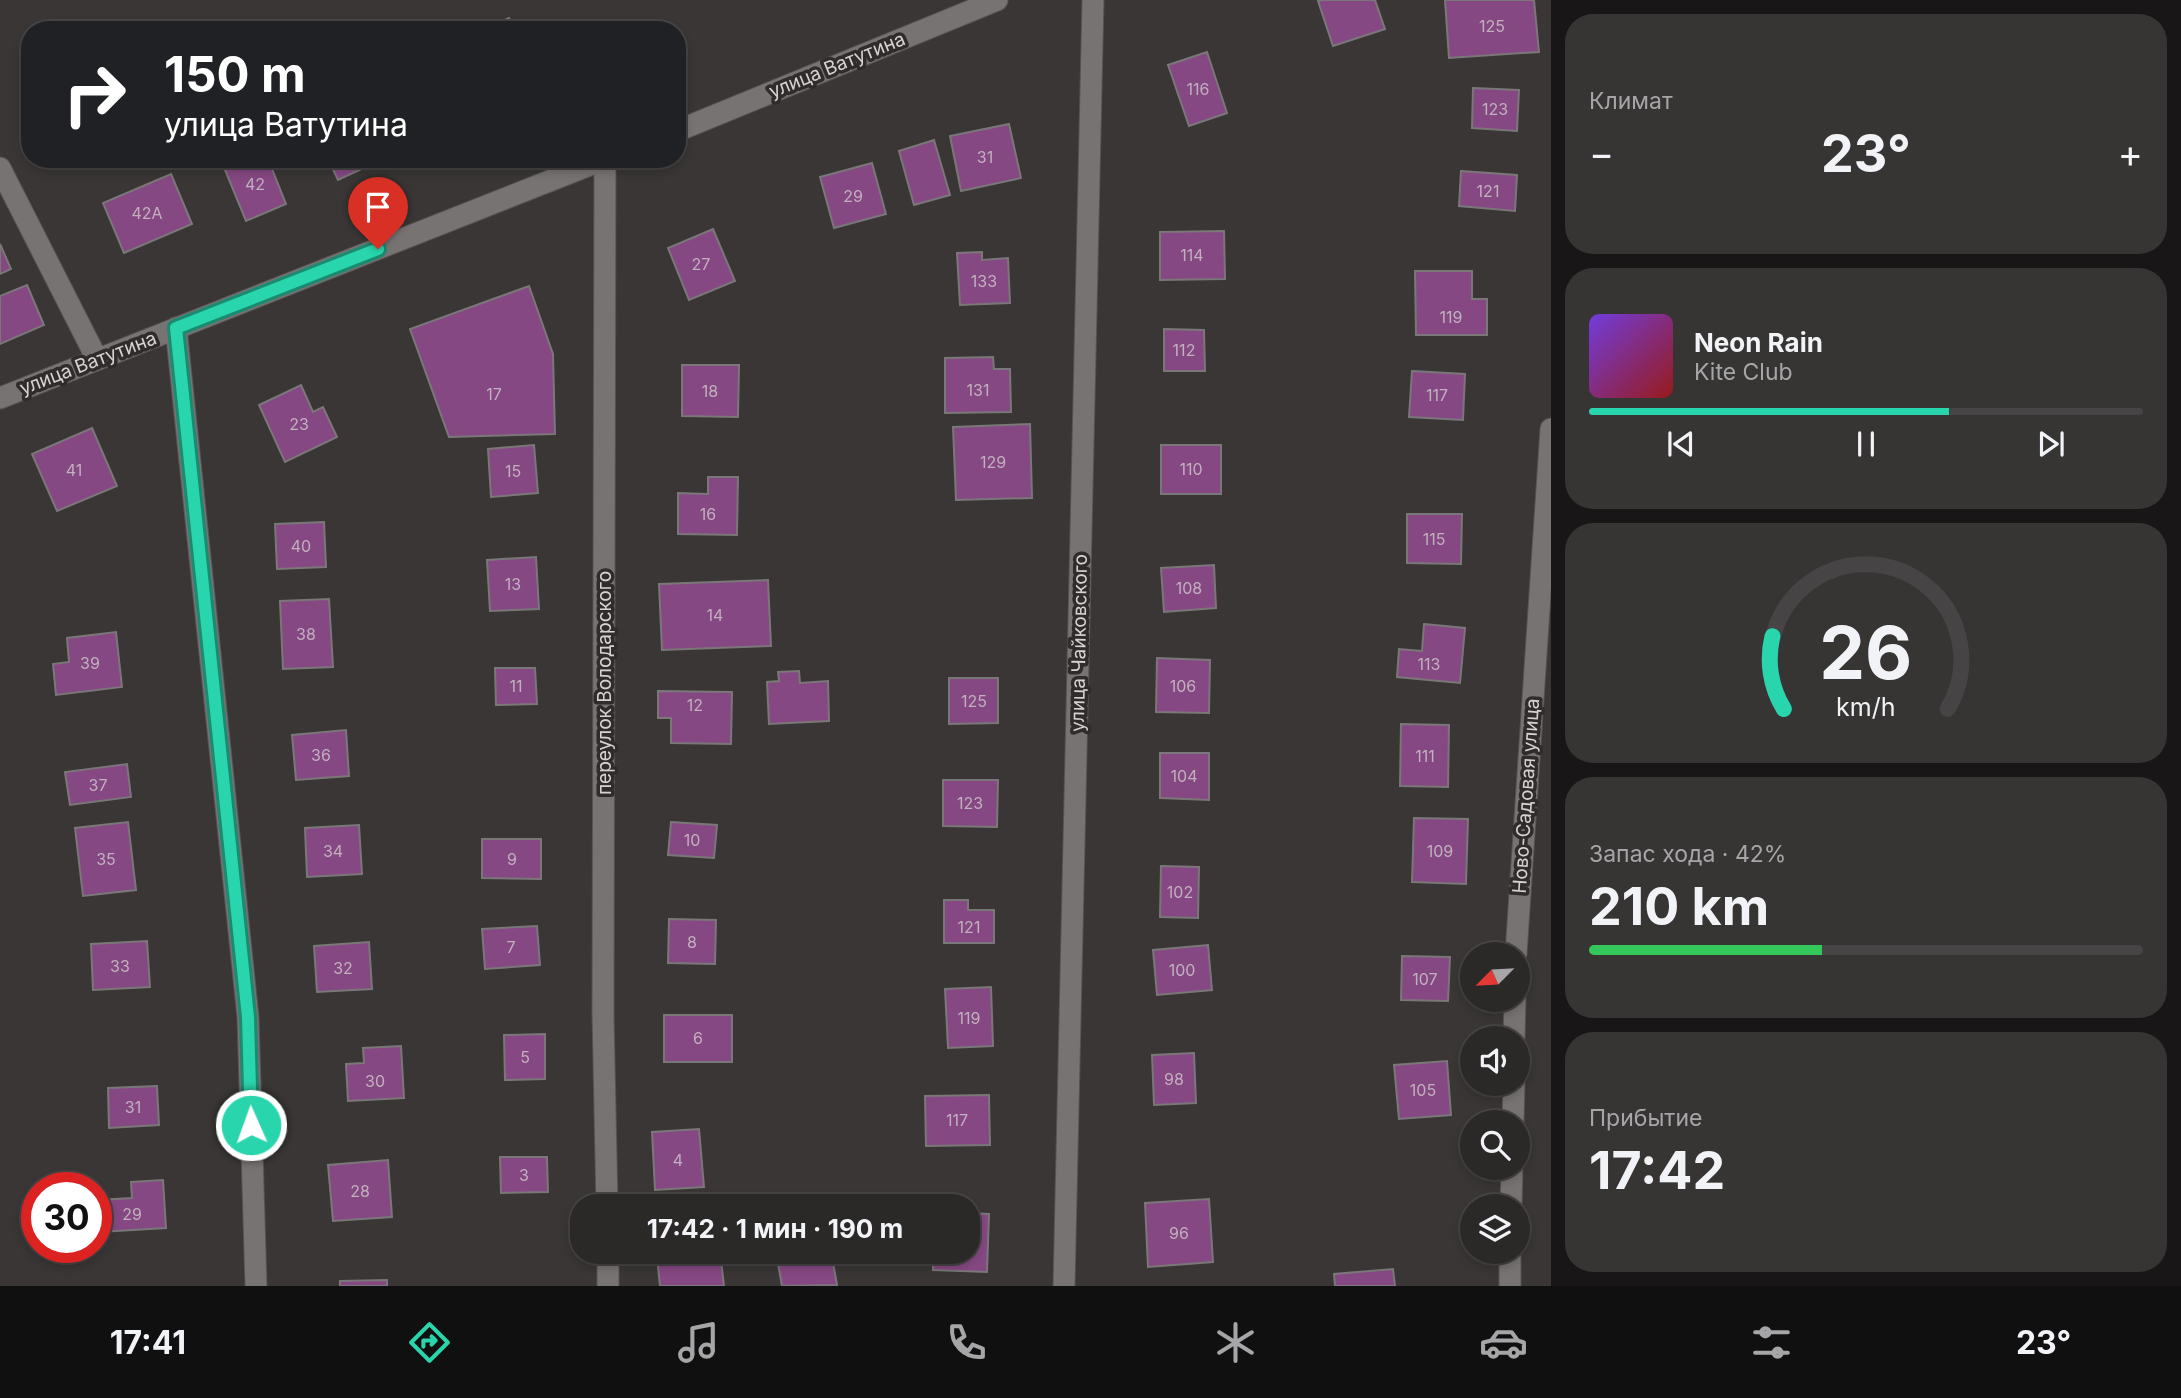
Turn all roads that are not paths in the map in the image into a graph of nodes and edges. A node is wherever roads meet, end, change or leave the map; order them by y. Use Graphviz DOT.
graph roads {
  1 [pos="997,0"];
  2 [pos="1093,0"];
  3 [pos="686,127"];
  4 [pos="0,168"];
  5 [pos="582,168"];
  6 [pos="605,168"];
  7 [pos="176,328"];
  8 [pos="97,359"];
  9 [pos="0,397"];
  10 [pos="1551,429"];
  11 [pos="1517,942"];
  12 [pos="607,1194"];
  13 [pos="608,1264"];
  14 [pos="1510,1264"];
  15 [pos="256,1286"];
  16 [pos="608,1286"];
  17 [pos="1064,1286"];
  18 [pos="1510,1286"];
  1 -- 3 [label="street, улица Ватутина"];
  2 -- 17 [label="street, улица Чайковского"];
  4 -- 8 [label="street"];
  5 -- 7 [label="street, улица Ватутина"];
  6 -- 12 [label="street, переулок Володарского"];
  7 -- 8 [label="street, улица Ватутина"];
  7 -- 15 [label="street"];
  8 -- 9 [label="street, улица Ватутина"];
  10 -- 11 [label="street, Ново-Садовая улица"];
  13 -- 16 [label="street"];
  14 -- 18 [label="street"];
}
